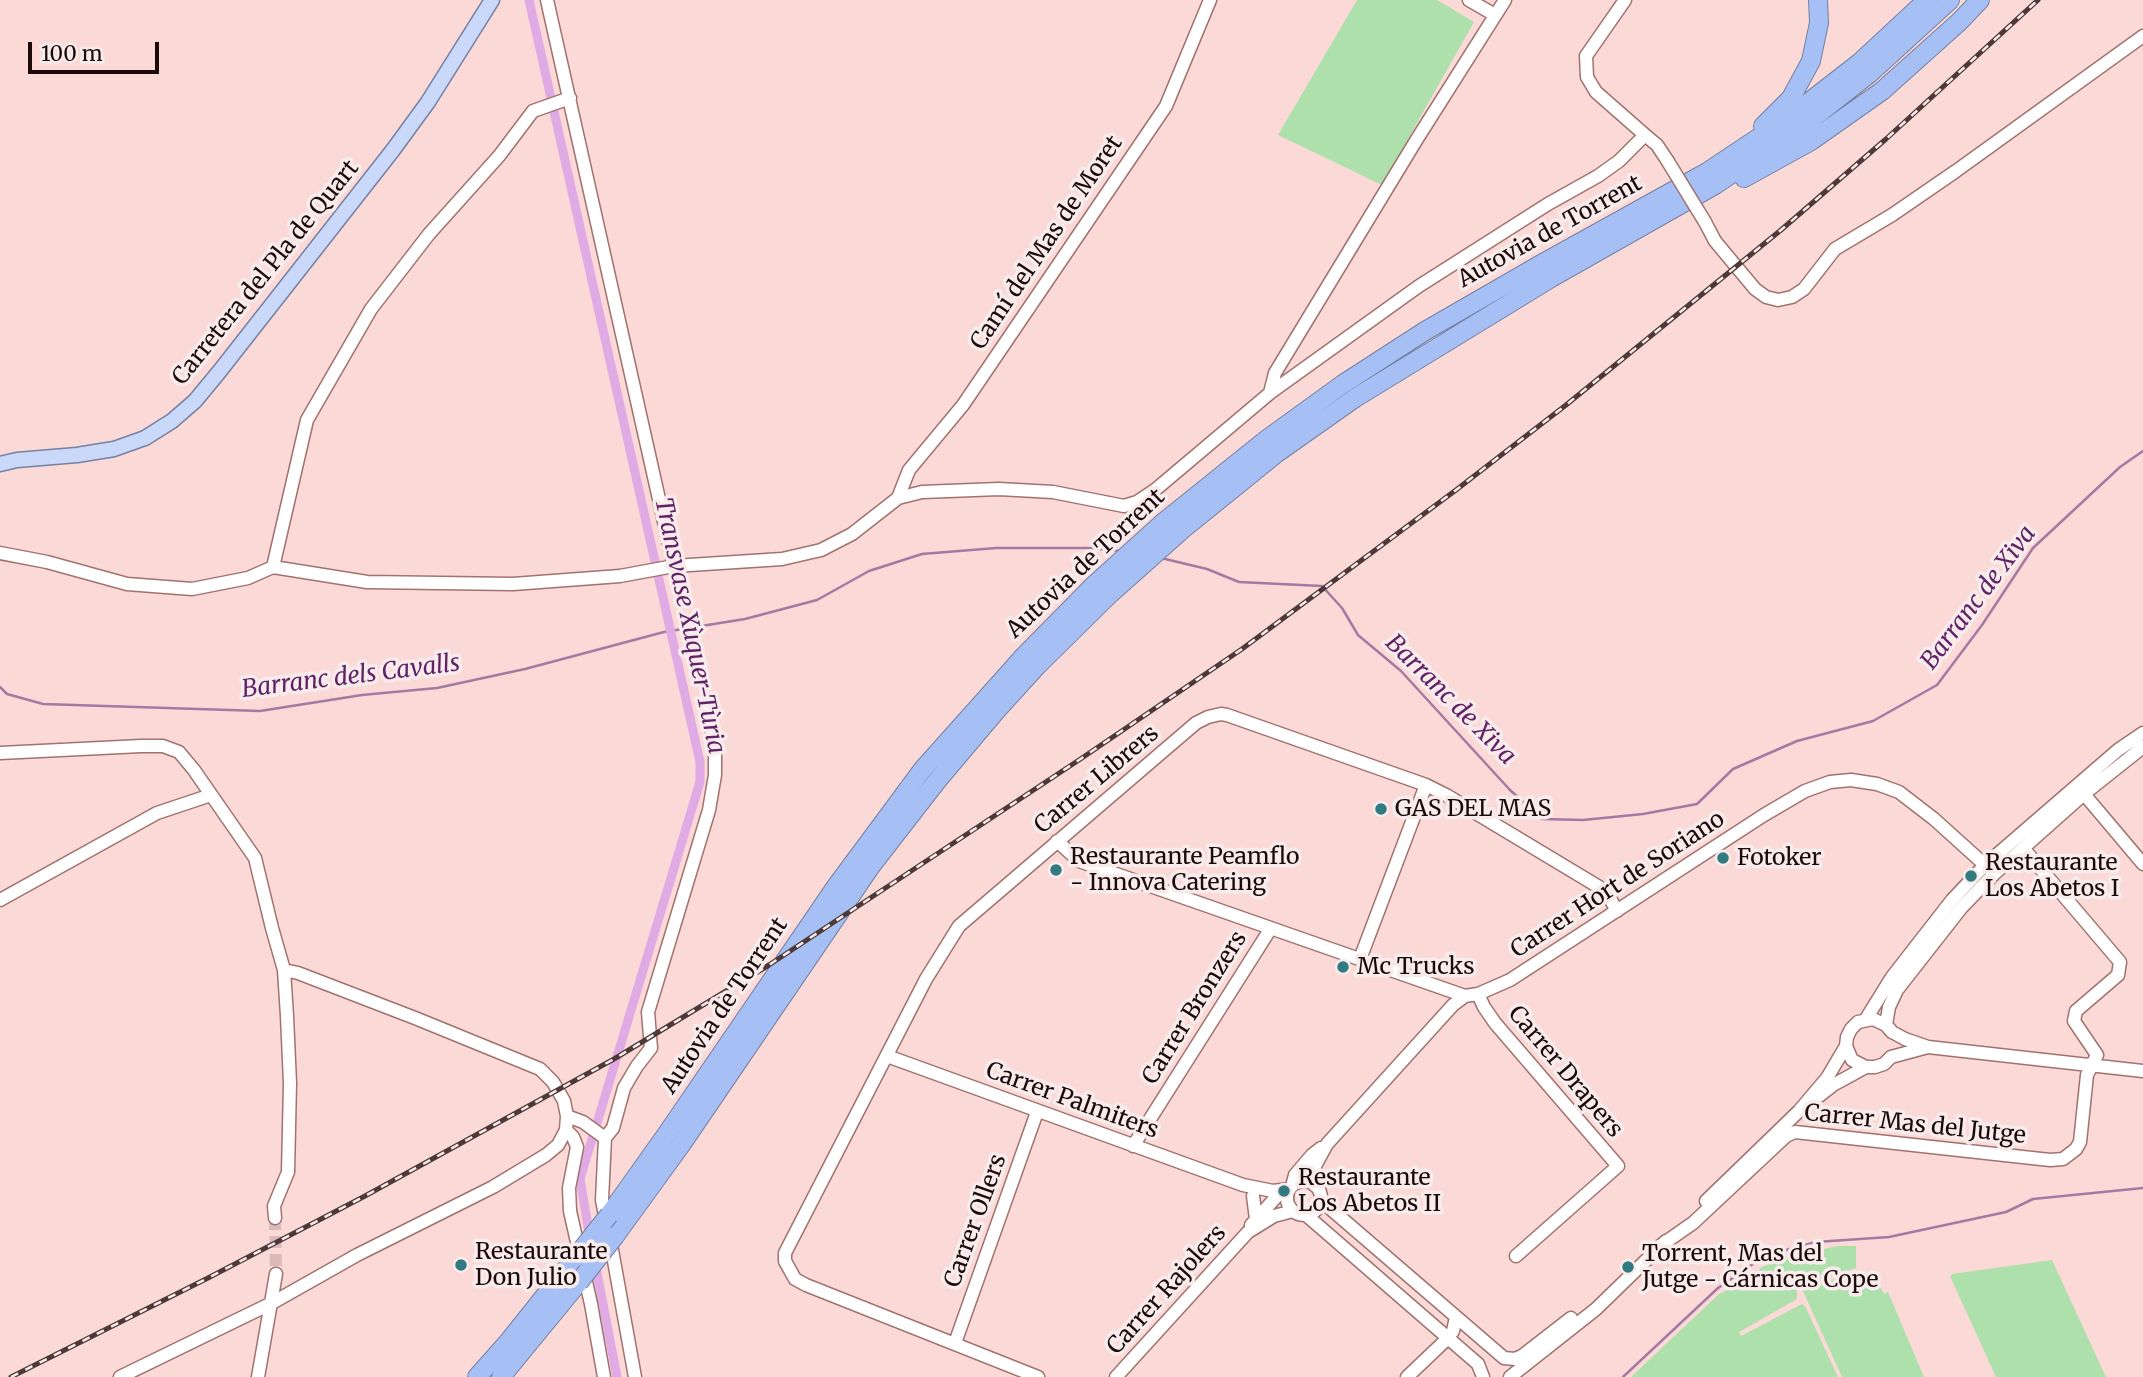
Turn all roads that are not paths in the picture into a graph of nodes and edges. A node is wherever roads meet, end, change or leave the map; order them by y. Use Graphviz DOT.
graph roads {
  1 [pos="492,0"];
  2 [pos="547,0"];
  3 [pos="1210,0"];
  4 [pos="1469,0"];
  5 [pos="1505,0"];
  6 [pos="1625,0"];
  7 [pos="1818,0"];
  8 [pos="1927,0"];
  9 [pos="1950,0"];
  10 [pos="1980,0"];
  11 [pos="1495,15"];
  12 [pos="2143,36"];
  13 [pos="570,99"];
  14 [pos="1645,135"];
  15 [pos="1434,348"];
  16 [pos="1343,384"];
  17 [pos="1270,393"];
  18 [pos="0,464"];
  19 [pos="898,498"];
  20 [pos="0,553"];
  21 [pos="669,566"];
  22 [pos="273,568"];
  23 [pos="1101,590"];
  24 [pos="708,710"];
  25 [pos="2143,733"];
  26 [pos="2143,747"];
  27 [pos="0,753"];
  28 [pos="1426,785"];
  29 [pos="2084,794"];
  30 [pos="211,795"];
  31 [pos="1057,841"];
  32 [pos="2023,848"];
  33 [pos="2143,863"];
  34 [pos="1984,865"];
  35 [pos="0,900"];
  36 [pos="1617,911"];
  37 [pos="1271,928"];
  38 [pos="1360,959"];
  39 [pos="284,970"];
  40 [pos="1472,995"];
  41 [pos="1866,1019"];
  42 [pos="1889,1029"];
  43 [pos="1846,1046"];
  44 [pos="1928,1048"];
  45 [pos="887,1056"];
  46 [pos="1891,1057"];
  47 [pos="2093,1065"];
  48 [pos="1866,1067"];
  49 [pos="2143,1071"];
  50 [pos="1799,1111"];
  51 [pos="1037,1112"];
  52 [pos="567,1116"];
  53 [pos="566,1130"];
  54 [pos="605,1138"];
  55 [pos="1327,1144"];
  56 [pos="1133,1146"];
  57 [pos="1243,1185"];
  58 [pos="1314,1185"];
  59 [pos="1290,1189"];
  60 [pos="1253,1196"];
  61 [pos="1321,1197"];
  62 [pos="1268,1206"];
  63 [pos="1295,1213"];
  64 [pos="275,1217"];
  65 [pos="1256,1219"];
  66 [pos="1248,1232"];
  67 [pos="1660,1246"];
  68 [pos="1516,1256"];
  69 [pos="276,1274"];
  70 [pos="1617,1289"];
  71 [pos="272,1303"];
  72 [pos="1456,1317"];
  73 [pos="1447,1339"];
  74 [pos="955,1343"];
  75 [pos="120,1377"];
  76 [pos="258,1377"];
  77 [pos="477,1377"];
  78 [pos="500,1377"];
  79 [pos="604,1377"];
  80 [pos="635,1377"];
  81 [pos="1038,1377"];
  82 [pos="1116,1377"];
  83 [pos="1407,1377"];
  84 [pos="1483,1377"];
  85 [pos="1510,1377"];
  1 -- 18 [label="main road, Carretera del Pla de Quart"];
  2 -- 13 [label="street"];
  3 -- 19 [label="street, Camí del Mas de Moret"];
  4 -- 11 [label="street"];
  5 -- 11 [label="street"];
  6 -- 14 [label="street"];
  7 -- 16 [label="highway"];
  8 -- 16 [label="highway, Autovia de Torrent"];
  9 -- 15 [label="highway, Autovia de Torrent"];
  10 -- 15 [label="highway"];
  11 -- 17 [label="street"];
  12 -- 14 [label="street, bridge"];
  13 -- 21 [label="street"];
  13 -- 22 [label="street"];
  14 -- 17 [label="street"];
  15 -- 23 [label="highway, Autovia de Torrent"];
  16 -- 23 [label="highway, Autovia de Torrent"];
  17 -- 19 [label="street"];
  19 -- 21 [label="street"];
  20 -- 22 [label="street"];
  21 -- 22 [label="street"];
  23 -- 77 [label="highway, Autovia de Torrent, bridge"];
  23 -- 78 [label="highway, Autovia de Torrent, bridge"];
  24 -- 54 [label="street"];
  25 -- 34 [label="street"];
  26 -- 29 [label="street"];
  27 -- 30 [label="street"];
  28 -- 31 [label="street, Carrer Librers"];
  28 -- 36 [label="street, Carrer Librers"];
  28 -- 38 [label="street"];
  29 -- 32 [label="street"];
  29 -- 33 [label="street"];
  30 -- 35 [label="street"];
  30 -- 39 [label="street"];
  31 -- 37 [label="street"];
  31 -- 45 [label="street, Carrer Librers"];
  32 -- 42 [label="street"];
  32 -- 47 [label="street"];
  34 -- 36 [label="street, Carrer Hort de Soriano"];
  34 -- 41 [label="street"];
  36 -- 40 [label="street, Carrer Hort de Soriano"];
  37 -- 38 [label="street"];
  37 -- 56 [label="street, Carrer Bronzers"];
  38 -- 40 [label="street"];
  39 -- 52 [label="street"];
  39 -- 64 [label="street"];
  40 -- 55 [label="street, Carrer Rajolers"];
  40 -- 68 [label="street, Carrer Drapers"];
  41 -- 42 [label="street"];
  41 -- 43 [label="street"];
  42 -- 44 [label="street"];
  42 -- 46 [label="street"];
  43 -- 48 [label="street"];
  43 -- 50 [label="street"];
  44 -- 46 [label="street"];
  44 -- 47 [label="street"];
  45 -- 51 [label="street, Carrer Palmiters"];
  45 -- 74 [label="street, Carrer Librers"];
  46 -- 48 [label="street"];
  47 -- 49 [label="street"];
  47 -- 67 [label="street, Carrer Mas del Jutge"];
  48 -- 50 [label="street"];
  50 -- 67 [label="street"];
  51 -- 56 [label="street, Carrer Palmiters"];
  51 -- 74 [label="street, Carrer Ollers"];
  52 -- 53 [label="street"];
  52 -- 54 [label="street"];
  53 -- 71 [label="street"];
  53 -- 79 [label="street"];
  54 -- 80 [label="street"];
  55 -- 58 [label="street, Carrer Rajolers"];
  55 -- 59 [label="street, Carrer Rajolers"];
  56 -- 57 [label="street, Carrer Palmiters"];
  57 -- 59 [label="street, Carrer Palmiters"];
  57 -- 60 [label="street, Carrer Palmiters"];
  58 -- 59 [label="street"];
  58 -- 61 [label="street"];
  59 -- 62 [label="street, Carrer Rajolers"];
  59 -- 63 [label="street"];
  60 -- 62 [label="street, Carrer Palmiters"];
  60 -- 65 [label="street"];
  61 -- 63 [label="street"];
  61 -- 72 [label="street"];
  62 -- 63 [label="street, Carrer Palmiters"];
  62 -- 65 [label="street, Carrer Rajolers"];
  63 -- 66 [label="street, Carrer Rajolers"];
  63 -- 73 [label="street"];
  65 -- 66 [label="street, Carrer Rajolers"];
  66 -- 82 [label="street, Carrer Rajolers"];
  67 -- 70 [label="street"];
  69 -- 71 [label="street"];
  70 -- 72 [label="street"];
  70 -- 85 [label="street"];
  71 -- 75 [label="street"];
  71 -- 76 [label="street"];
  72 -- 73 [label="street"];
  73 -- 83 [label="street"];
  73 -- 84 [label="street"];
  74 -- 81 [label="street"];
}
